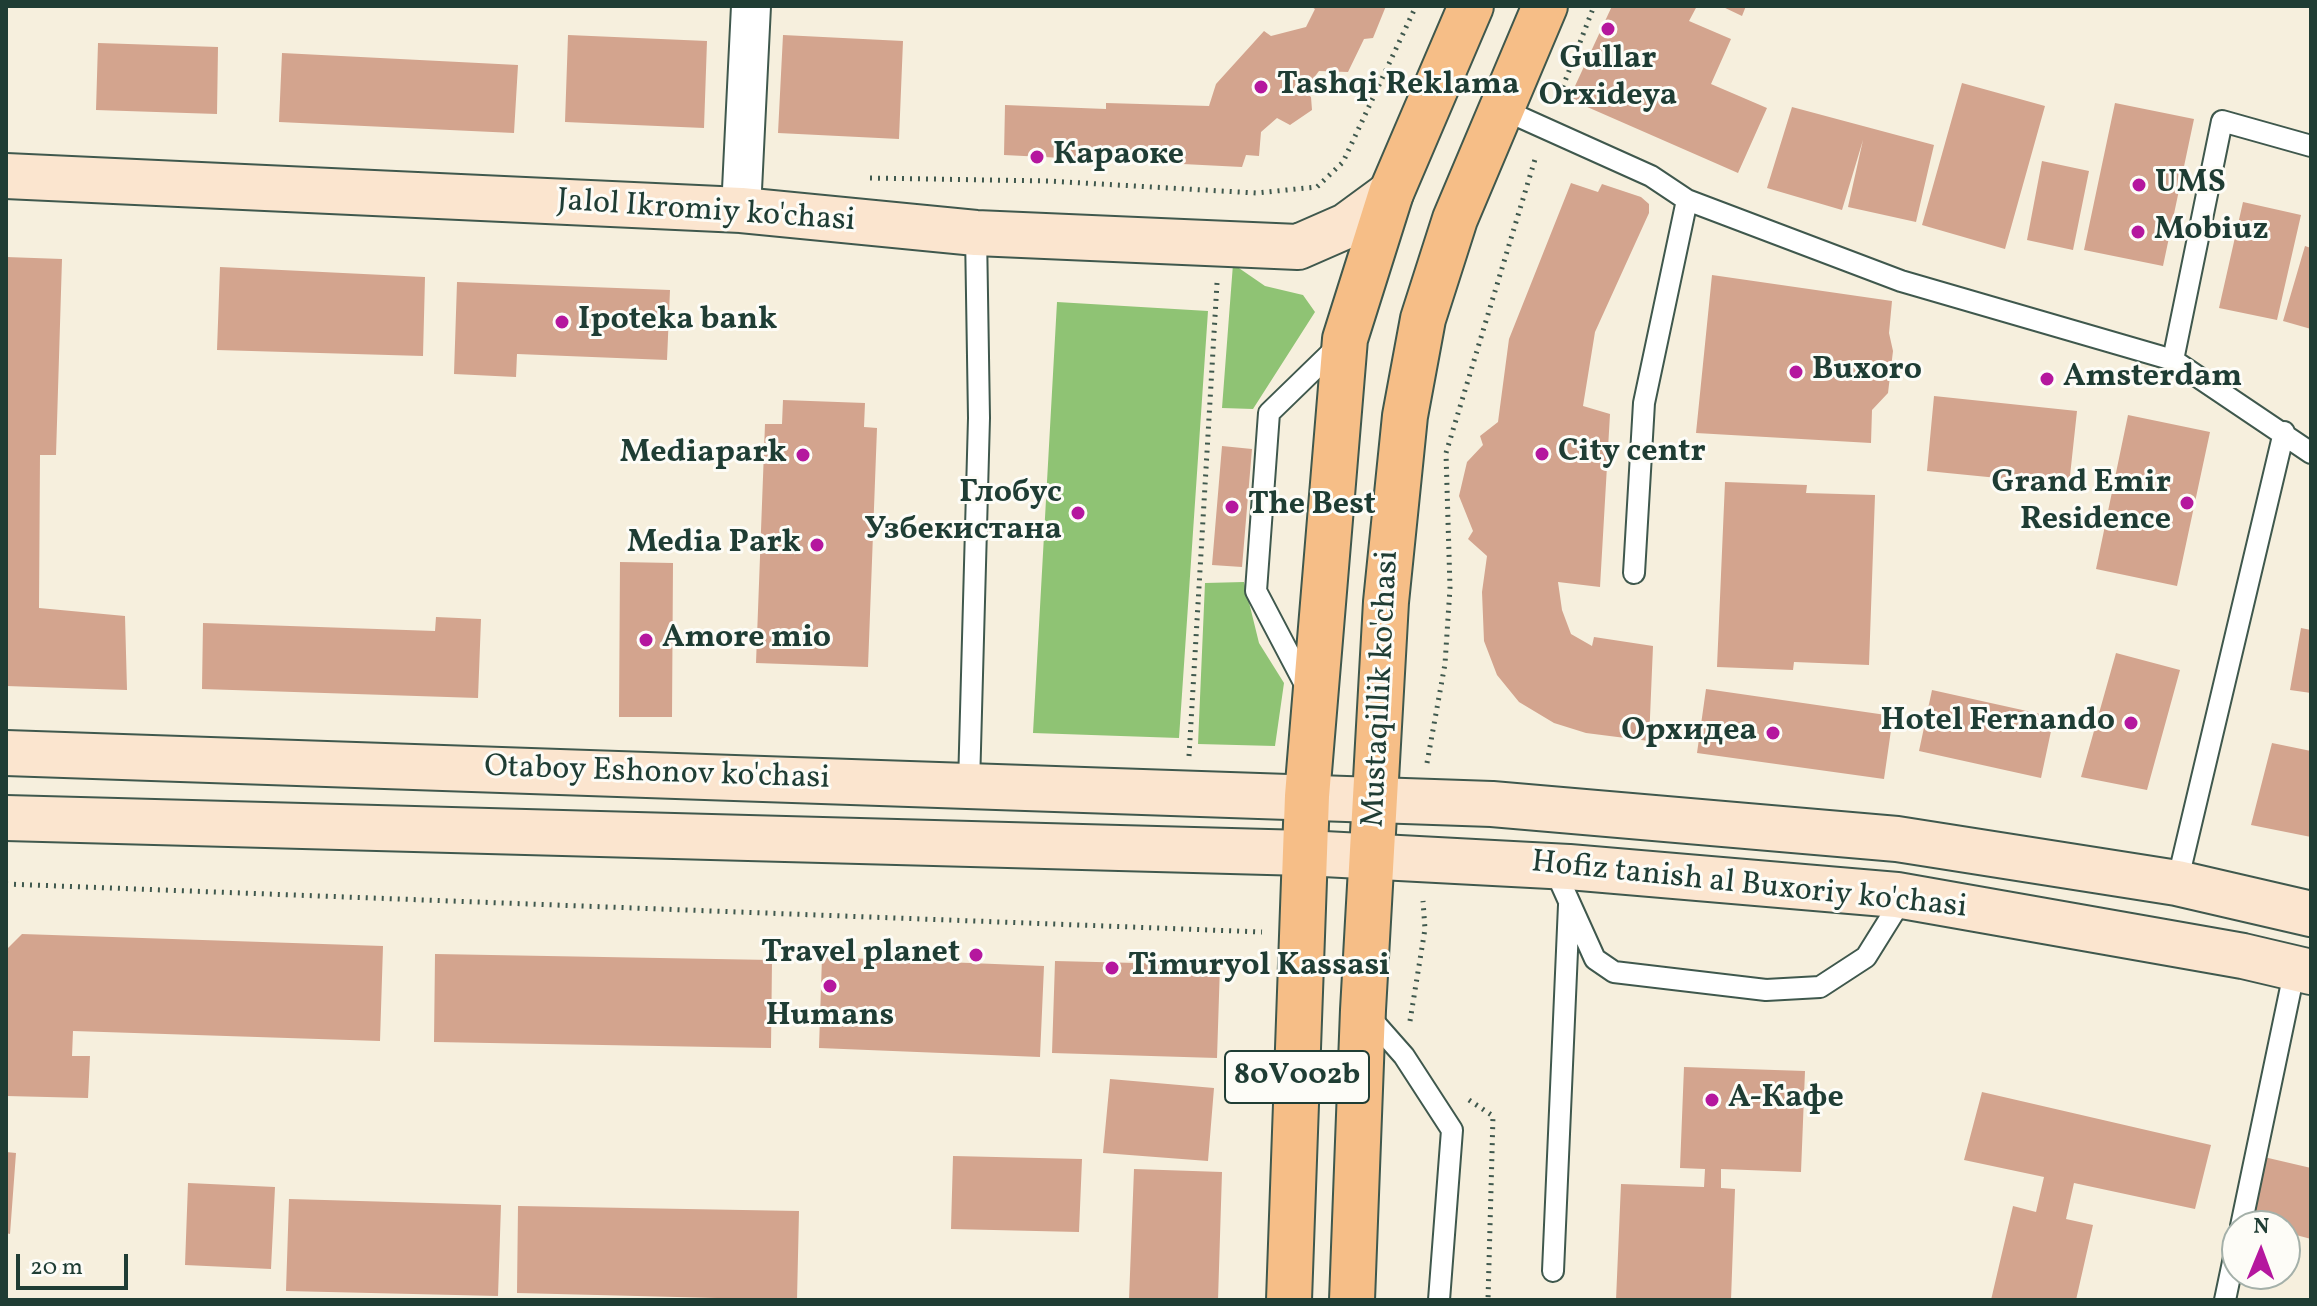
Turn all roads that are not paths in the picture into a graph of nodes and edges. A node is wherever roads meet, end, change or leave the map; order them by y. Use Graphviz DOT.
graph roads {
  1 [pos="751,6"];
  2 [pos="1471,6"];
  3 [pos="1545,6"];
  4 [pos="1502,109"];
  5 [pos="2311,146"];
  6 [pos="6,176"];
  7 [pos="1391,193"];
  8 [pos="1687,200"];
  9 [pos="741,210"];
  10 [pos="976,233"];
  11 [pos="1345,339"];
  12 [pos="2173,360"];
  13 [pos="2284,432"];
  14 [pos="2311,453"];
  15 [pos="1634,573"];
  16 [pos="1313,701"];
  17 [pos="6,753"];
  18 [pos="969,785"];
  19 [pos="1307,796"];
  20 [pos="1377,798"];
  21 [pos="6,818"];
  22 [pos="1305,853"];
  23 [pos="1374,856"];
  24 [pos="1561,883"];
  25 [pos="2177,883"];
  26 [pos="1904,896"];
  27 [pos="2311,914"];
  28 [pos="2303,970"];
  29 [pos="1363,1010"];
  30 [pos="2245,1210"];
  31 [pos="1553,1271"];
  32 [pos="1289,1300"];
  33 [pos="1352,1300"];
  34 [pos="1439,1300"];
  1 -- 9 [label="street"];
  2 -- 7 [label="main road, Mustaqillik ko'chasi"];
  3 -- 4 [label="main road, Mustaqillik ko'chasi"];
  4 -- 8 [label="lane"];
  4 -- 20 [label="main road, Mustaqillik ko'chasi"];
  5 -- 12 [label="lane"];
  6 -- 9 [label="street, Jalol Ikromiy ko'chasi"];
  7 -- 10 [label="street, Jalol Ikromiy ko'chasi"];
  7 -- 11 [label="main road, Mustaqillik ko'chasi"];
  8 -- 12 [label="lane"];
  8 -- 15 [label="lane"];
  9 -- 10 [label="street, Jalol Ikromiy ko'chasi"];
  10 -- 18 [label="lane"];
  11 -- 16 [label="main road, Mustaqillik ko'chasi"];
  11 -- 16 [label="lane"];
  12 -- 13 [label="lane"];
  13 -- 14 [label="lane"];
  13 -- 25 [label="lane"];
  16 -- 19 [label="main road, Mustaqillik ko'chasi"];
  17 -- 18 [label="street, Otaboy Eshonov ko'chasi"];
  18 -- 19 [label="street, Otaboy Eshonov ko'chasi"];
  19 -- 20 [label="street, Otaboy Eshonov ko'chasi"];
  19 -- 22 [label="main road, Mustaqillik ko'chasi"];
  20 -- 23 [label="main road, Mustaqillik ko'chasi"];
  20 -- 25 [label="street, Hofiz tanish al Buxoriy ko'chasi"];
  21 -- 22 [label="street, Otaboy Eshonov ko'chasi"];
  22 -- 23 [label="street, Otaboy Eshonov ko'chasi"];
  22 -- 32 [label="main road, Mustaqillik ko'chasi / 80V002b"];
  23 -- 24 [label="street, Hofiz tanish al Buxoriy ko'chasi"];
  23 -- 29 [label="main road, Mustaqillik ko'chasi / 80V002b"];
  24 -- 26 [label="street, Hofiz tanish al Buxoriy ko'chasi"];
  24 -- 26 [label="lane"];
  24 -- 31 [label="lane"];
  25 -- 27 [label="street, Hofiz tanish al Buxoriy ko'chasi"];
  26 -- 28 [label="street, Hofiz tanish al Buxoriy ko'chasi"];
  28 -- 30 [label="lane"];
  29 -- 33 [label="main road, Mustaqillik ko'chasi / 80V002b"];
  29 -- 34 [label="lane"];
}
